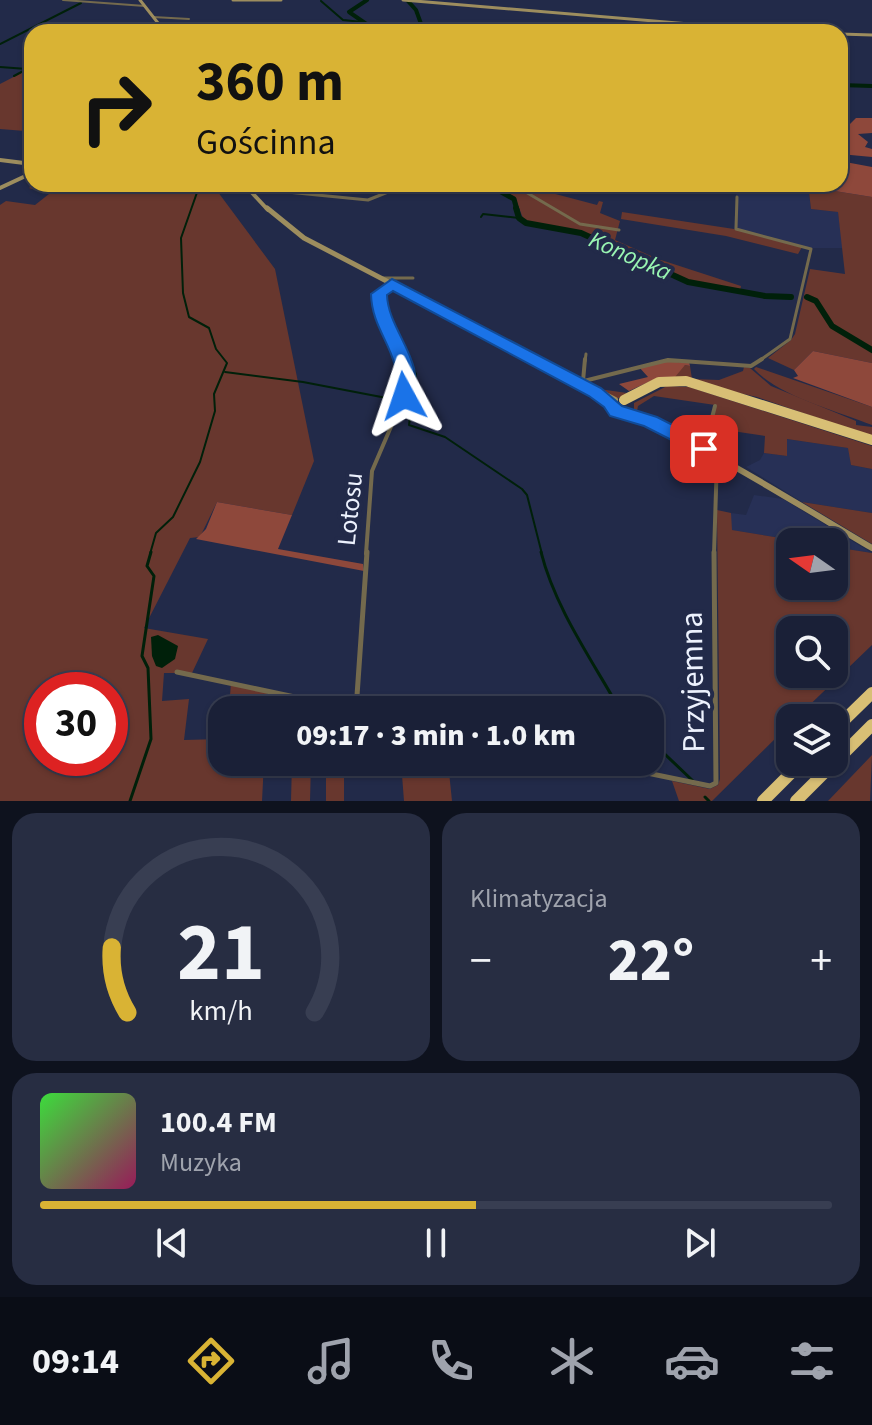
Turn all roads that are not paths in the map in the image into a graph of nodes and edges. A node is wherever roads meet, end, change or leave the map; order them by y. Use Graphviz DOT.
graph roads {
  1 [pos="63,0"];
  2 [pos="140,0"];
  3 [pos="233,0"];
  4 [pos="281,0"];
  5 [pos="408,0"];
  6 [pos="145,6"];
  7 [pos="153,17"];
  8 [pos="189,19"];
  9 [pos="654,22"];
  10 [pos="159,24"];
  11 [pos="680,24"];
  12 [pos="848,34"];
  13 [pos="872,35"];
  14 [pos="0,160"];
  15 [pos="24,163"];
  16 [pos="24,177"];
  17 [pos="0,188"];
  18 [pos="251,192"];
  19 [pos="298,192"];
  20 [pos="388,192"];
  21 [pos="526,192"];
  22 [pos="737,197"];
  23 [pos="619,230"];
  24 [pos="381,278"];
  25 [pos="413,278"];
  26 [pos="392,284"];
  27 [pos="586,354"];
  28 [pos="580,382"];
  29 [pos="623,404"];
  30 [pos="715,406"];
  31 [pos="872,442"];
  32 [pos="704,449"];
  33 [pos="719,457"];
  34 [pos="872,548"];
  35 [pos="177,672"];
  36 [pos="872,693"];
  37 [pos="290,696"];
  38 [pos="357,696"];
  39 [pos="848,716"];
  40 [pos="872,725"];
  41 [pos="662,776"];
  42 [pos="788,776"];
  43 [pos="763,801"];
  44 [pos="796,801"];
  1 -- 6 [label="street"];
  2 -- 6 [label="main road"];
  3 -- 4 [label="main road"];
  5 -- 9 [label="main road"];
  6 -- 7 [label="main road"];
  7 -- 8 [label="street"];
  7 -- 10 [label="main road"];
  9 -- 11 [label="main road"];
  12 -- 13 [label="main road"];
  14 -- 15 [label="main road"];
  16 -- 17 [label="main road"];
  18 -- 24 [label="main road"];
  19 -- 20 [label="street"];
  21 -- 23 [label="street"];
  22 -- 28 [label="street"];
  24 -- 25 [label="street"];
  24 -- 26 [label="main road"];
  26 -- 28 [label="main road"];
  26 -- 38 [label="street, Lotosu"];
  27 -- 28 [label="street"];
  28 -- 29 [label="main road"];
  29 -- 31 [label="highway"];
  29 -- 32 [label="main road"];
  30 -- 32 [label="street"];
  32 -- 33 [label="main road"];
  33 -- 34 [label="main road"];
  33 -- 41 [label="street, Przyjemna"];
  35 -- 37 [label="street"];
  36 -- 39 [label="highway"];
  40 -- 44 [label="highway"];
  42 -- 43 [label="highway"];
}
